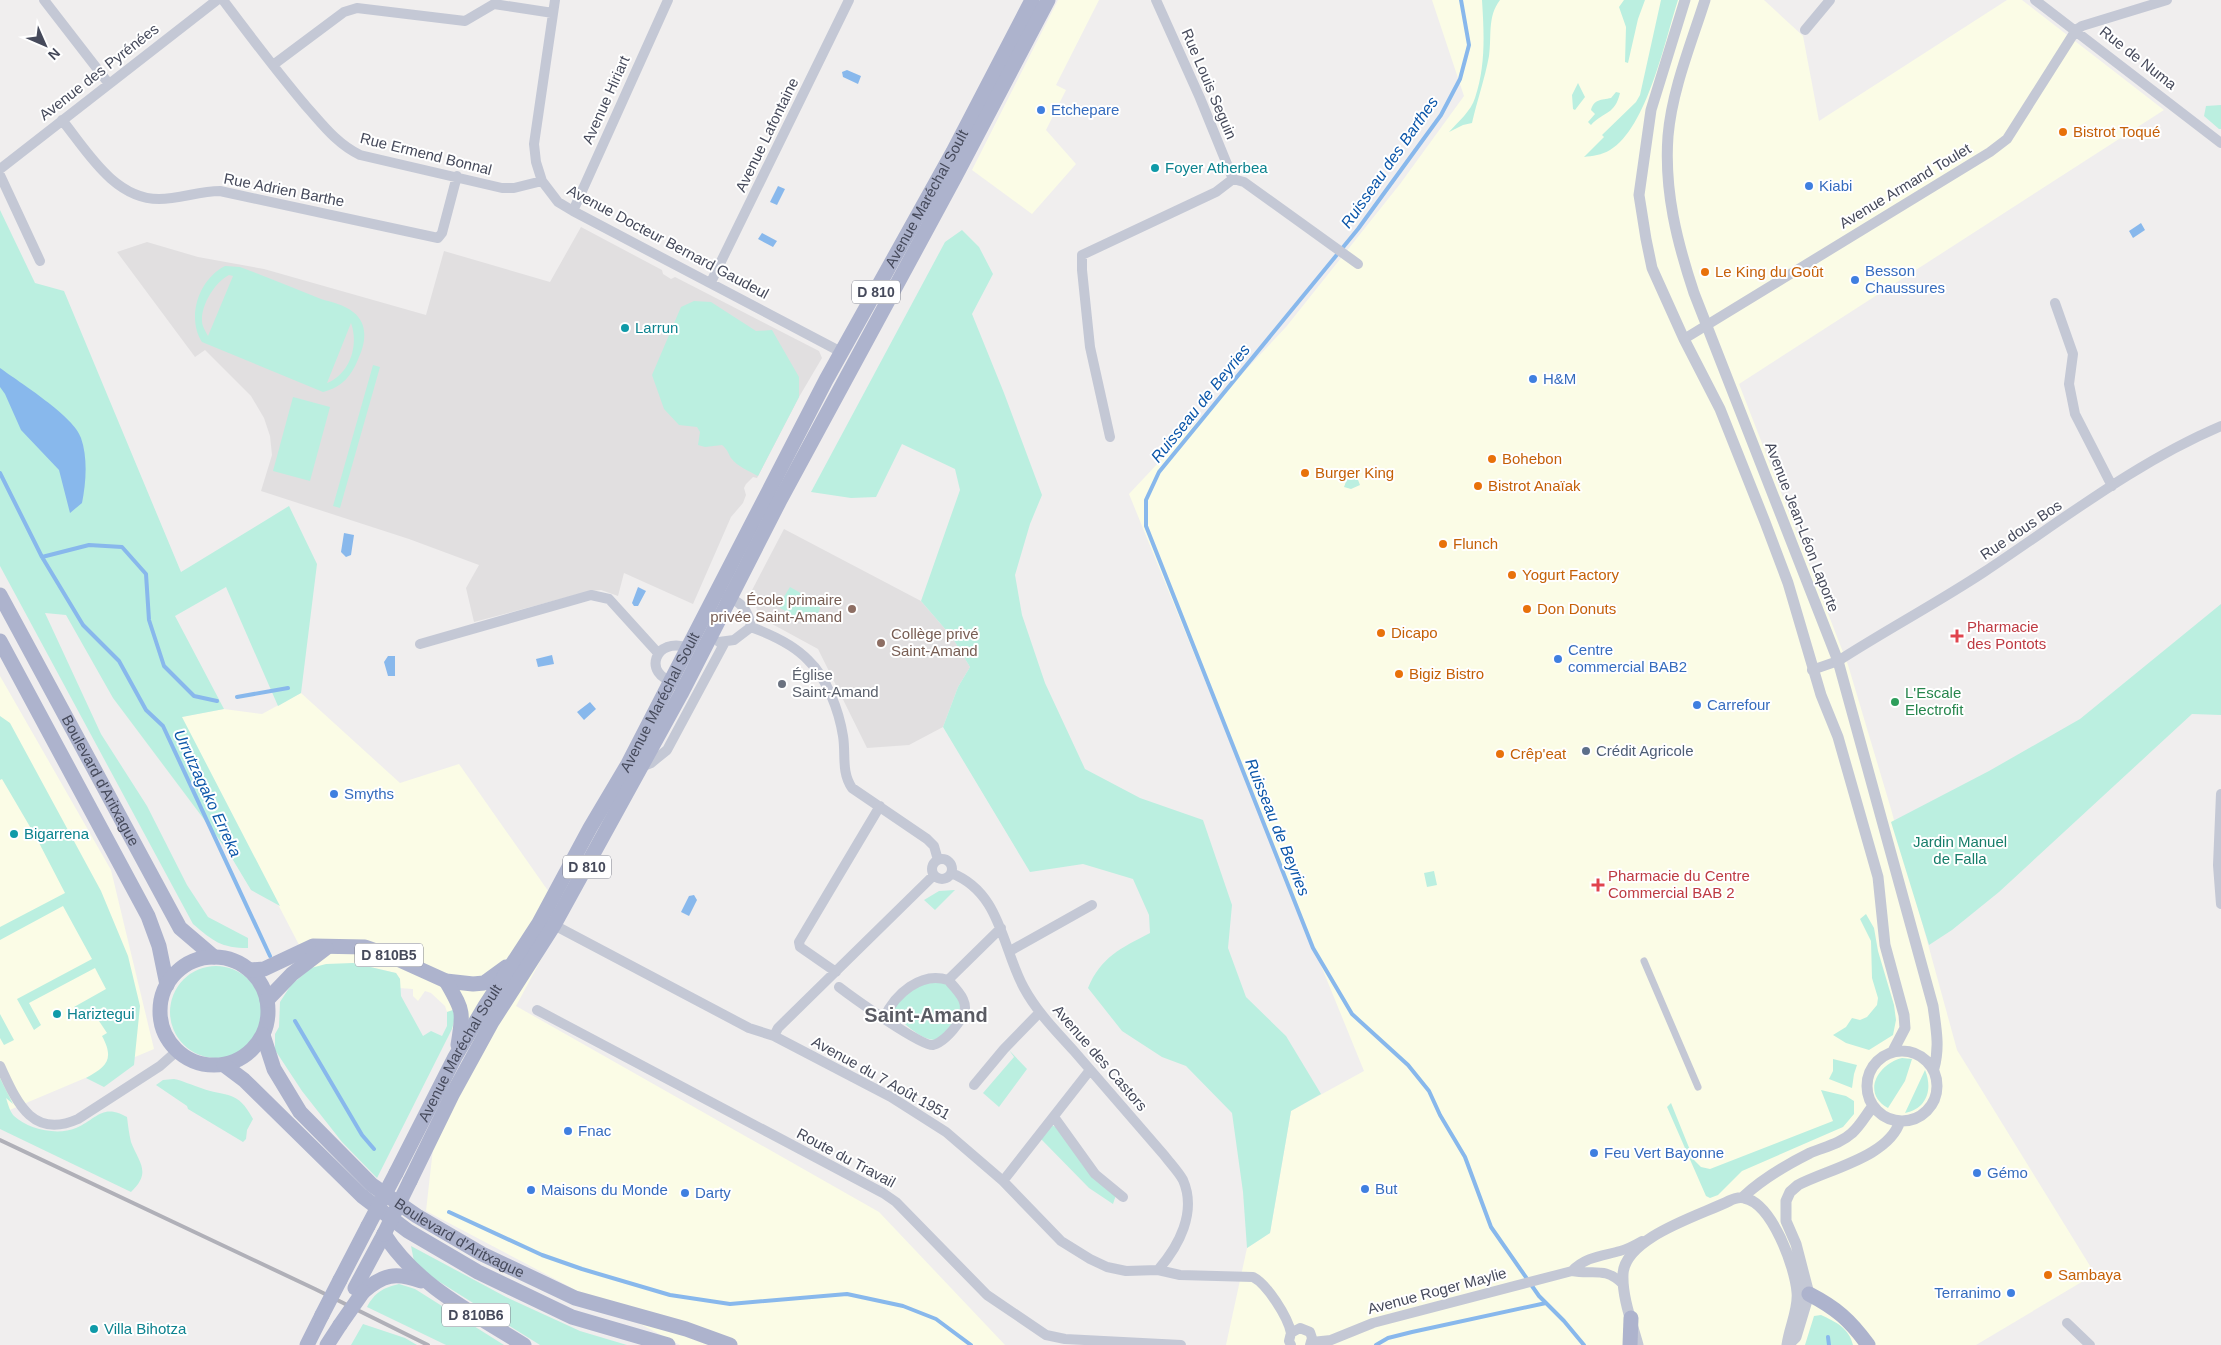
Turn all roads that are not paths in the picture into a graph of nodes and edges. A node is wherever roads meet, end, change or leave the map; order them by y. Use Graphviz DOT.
graph roads {
  1 [pos="44,0"];
  2 [pos="217,0"];
  3 [pos="223,0"];
  4 [pos="555,0"];
  5 [pos="668,0"];
  6 [pos="849,0"];
  7 [pos="1032,0"];
  8 [pos="1048,0"];
  9 [pos="1156,0"];
  10 [pos="1686,0"];
  11 [pos="1705,0"];
  12 [pos="1830,0"];
  13 [pos="2035,0"];
  14 [pos="2166,0"];
  15 [pos="553,13"];
  16 [pos="1806,30"];
  17 [pos="2076,30"];
  18 [pos="273,65"];
  19 [pos="109,84"];
  20 [pos="62,120"];
  21 [pos="2221,143"];
  22 [pos="0,169"];
  23 [pos="0,175"];
  24 [pos="457,176"];
  25 [pos="1233,179"];
  26 [pos="542,181"];
  27 [pos="572,212"];
  28 [pos="40,261"];
  29 [pos="1358,264"];
  30 [pos="711,282"];
  31 [pos="2055,303"];
  32 [pos="1706,323"];
  33 [pos="1684,339"];
  34 [pos="843,353"];
  35 [pos="2221,426"];
  36 [pos="1110,437"];
  37 [pos="2112,486"];
  38 [pos="0,595"];
  39 [pos="722,596"];
  40 [pos="751,627"];
  41 [pos="0,641"];
  42 [pos="724,642"];
  43 [pos="708,643"];
  44 [pos="420,644"];
  45 [pos="689,648"];
  46 [pos="658,653"];
  47 [pos="1838,661"];
  48 [pos="1812,670"];
  49 [pos="672,682"];
  50 [pos="687,684"];
  51 [pos="641,767"];
  52 [pos="2221,794"];
  53 [pos="880,806"];
  54 [pos="938,860"];
  55 [pos="951,873"];
  56 [pos="934,875"];
  57 [pos="2221,904"];
  58 [pos="1092,906"];
  59 [pos="554,925"];
  60 [pos="1001,928"];
  61 [pos="328,946"];
  62 [pos="1010,951"];
  63 [pos="214,957"];
  64 [pos="1644,961"];
  65 [pos="512,963"];
  66 [pos="250,970"];
  67 [pos="836,972"];
  68 [pos="948,980"];
  69 [pos="446,981"];
  70 [pos="167,985"];
  71 [pos="839,988"];
  72 [pos="268,1000"];
  73 [pos="537,1010"];
  74 [pos="1040,1012"];
  75 [pos="884,1018"];
  76 [pos="263,1035"];
  77 [pos="774,1036"];
  78 [pos="177,1051"];
  79 [pos="1893,1051"];
  80 [pos="456,1057"];
  81 [pos="224,1065"];
  82 [pos="0,1066"];
  83 [pos="1934,1068"];
  84 [pos="1090,1070"];
  85 [pos="974,1085"];
  86 [pos="1698,1087"];
  87 [pos="1873,1106"];
  88 [pos="1054,1117"];
  89 [pos="1900,1121"];
  90 [pos="1003,1181"];
  91 [pos="1123,1197"];
  92 [pos="1743,1197"];
  93 [pos="384,1234"];
  94 [pos="1648,1239"];
  95 [pos="1158,1270"];
  96 [pos="1572,1271"];
  97 [pos="427,1284"];
  98 [pos="1623,1284"];
  99 [pos="359,1290"];
  100 [pos="1809,1294"];
  101 [pos="1631,1318"];
  102 [pos="2066,1323"];
  103 [pos="334,1332"];
  104 [pos="1291,1333"];
  105 [pos="1311,1344"];
  106 [pos="307,1345"];
  107 [pos="524,1345"];
  108 [pos="668,1345"];
  109 [pos="730,1345"];
  110 [pos="1181,1345"];
  111 [pos="1290,1345"];
  112 [pos="1630,1345"];
  113 [pos="1638,1345"];
  114 [pos="1788,1345"];
  115 [pos="1868,1345"];
  116 [pos="2090,1345"];
  1 -- 19 [label="street"];
  2 -- 19 [label="street, Avenue des Pyrénées"];
  3 -- 18 [label="street, Rue Ermend Bonnal"];
  4 -- 15 [label="street, Avenue Docteur Bernard Gaudeul"];
  5 -- 27 [label="street, Avenue Hiriart"];
  6 -- 30 [label="street, Avenue Lafontaine"];
  7 -- 34 [label="main road, Avenue Maréchal Soult / D 810"];
  8 -- 39 [label="main road, D 810"];
  9 -- 25 [label="street, Rue Louis Seguin"];
  10 -- 33 [label="street"];
  11 -- 32 [label="street, Avenue Jean-Léon Laporte"];
  12 -- 16 [label="street"];
  13 -- 17 [label="street, Rue de Numa"];
  14 -- 17 [label="street"];
  15 -- 18 [label="street"];
  15 -- 26 [label="street, Avenue Docteur Bernard Gaudeul"];
  17 -- 21 [label="street, Rue de Numa"];
  17 -- 32 [label="street, Avenue Armand Toulet"];
  18 -- 24 [label="street, Rue Ermend Bonnal"];
  19 -- 20 [label="street, Avenue des Pyrénées"];
  20 -- 22 [label="street, Avenue des Pyrénées"];
  20 -- 24 [label="street, Rue Adrien Barthe"];
  23 -- 28 [label="street"];
  24 -- 26 [label="street, Rue Ermend Bonnal"];
  25 -- 29 [label="street"];
  25 -- 36 [label="street"];
  26 -- 27 [label="street, Avenue Docteur Bernard Gaudeul"];
  27 -- 30 [label="street, Avenue Docteur Bernard Gaudeul"];
  30 -- 34 [label="street, Avenue Docteur Bernard Gaudeul"];
  31 -- 37 [label="street"];
  32 -- 33 [label="street, Avenue Armand Toulet"];
  32 -- 47 [label="street, Avenue Jean-Léon Laporte"];
  33 -- 48 [label="street"];
  34 -- 39 [label="main road, Avenue Maréchal Soult / D 810"];
  35 -- 37 [label="street, Rue dous Bos"];
  37 -- 47 [label="street, Rue dous Bos"];
  38 -- 63 [label="main road, Boulevard d'Aritxague"];
  39 -- 40 [label="street"];
  39 -- 43 [label="main road, D 810"];
  39 -- 45 [label="main road, Avenue Maréchal Soult / D 810"];
  40 -- 42 [label="street"];
  40 -- 53 [label="street"];
  41 -- 70 [label="main road, Boulevard d'Aritxague"];
  42 -- 43 [label="street"];
  42 -- 51 [label="street"];
  43 -- 50 [label="main road, D 810"];
  44 -- 46 [label="street"];
  45 -- 46 [label="street"];
  45 -- 49 [label="main road, Avenue Maréchal Soult / D 810"];
  46 -- 49 [label="street"];
  47 -- 48 [label="street, Rue dous Bos"];
  47 -- 83 [label="street, Avenue Jean-Léon Laporte"];
  48 -- 79 [label="street"];
  49 -- 50 [label="street"];
  49 -- 65 [label="main road, Avenue Maréchal Soult / D 810"];
  50 -- 51 [label="main road, D 810"];
  51 -- 59 [label="main road, D 810"];
  52 -- 57 [label="street"];
  53 -- 54 [label="street"];
  53 -- 67 [label="street"];
  54 -- 55 [label="street"];
  54 -- 56 [label="street"];
  55 -- 56 [label="street"];
  55 -- 60 [label="street, Avenue des Castors"];
  56 -- 67 [label="street"];
  58 -- 62 [label="street"];
  59 -- 77 [label="street, Avenue du 7 Août 1951"];
  59 -- 93 [label="main road, D 810, bridge"];
  60 -- 62 [label="street, Avenue des Castors"];
  60 -- 68 [label="street"];
  61 -- 66 [label="main road, D 810B5"];
  61 -- 69 [label="main road, D 810B5"];
  61 -- 72 [label="main road"];
  62 -- 74 [label="street, Avenue des Castors"];
  63 -- 66 [label="main road"];
  63 -- 70 [label="main road"];
  64 -- 86 [label="street"];
  65 -- 69 [label="main road, D 810B5"];
  65 -- 80 [label="main road, Avenue Maréchal Soult / D 810"];
  66 -- 72 [label="main road"];
  67 -- 77 [label="street"];
  68 -- 75 [label="street"];
  68 -- 75 [label="street"];
  69 -- 80 [label="main road"];
  70 -- 78 [label="main road"];
  71 -- 75 [label="street"];
  72 -- 76 [label="main road"];
  73 -- 110 [label="street, Route du Travail"];
  74 -- 84 [label="street, Avenue des Castors"];
  74 -- 85 [label="street"];
  76 -- 81 [label="main road"];
  76 -- 109 [label="main road, Boulevard d'Aritxague"];
  77 -- 90 [label="street, Avenue du 7 Août 1951"];
  78 -- 81 [label="main road"];
  78 -- 82 [label="street"];
  79 -- 83 [label="street"];
  79 -- 87 [label="street"];
  80 -- 106 [label="main road, Avenue Maréchal Soult / D 810, bridge"];
  81 -- 108 [label="main road, Boulevard d'Aritxague"];
  83 -- 89 [label="street"];
  84 -- 88 [label="street"];
  84 -- 95 [label="street, Avenue des Castors"];
  87 -- 89 [label="street"];
  87 -- 92 [label="street"];
  88 -- 90 [label="street"];
  88 -- 91 [label="street"];
  89 -- 100 [label="street"];
  90 -- 95 [label="street, Avenue du 7 Août 1951"];
  92 -- 94 [label="street"];
  92 -- 114 [label="street"];
  93 -- 97 [label="main road, D 810B6"];
  93 -- 99 [label="main road, D 810"];
  94 -- 96 [label="street, Avenue Roger Maylie"];
  94 -- 98 [label="street"];
  95 -- 104 [label="street, Avenue du 7 Août 1951"];
  96 -- 98 [label="street, Avenue Roger Maylie"];
  96 -- 105 [label="street, Avenue Roger Maylie"];
  97 -- 99 [label="main road, D 810B6"];
  97 -- 107 [label="main road, D 810B6"];
  98 -- 101 [label="street"];
  99 -- 103 [label="main road, D 810B6, bridge"];
  100 -- 114 [label="street"];
  100 -- 115 [label="main road"];
  101 -- 112 [label="main road"];
  101 -- 113 [label="street"];
  102 -- 116 [label="street"];
  104 -- 105 [label="street"];
  104 -- 111 [label="street"];
}
